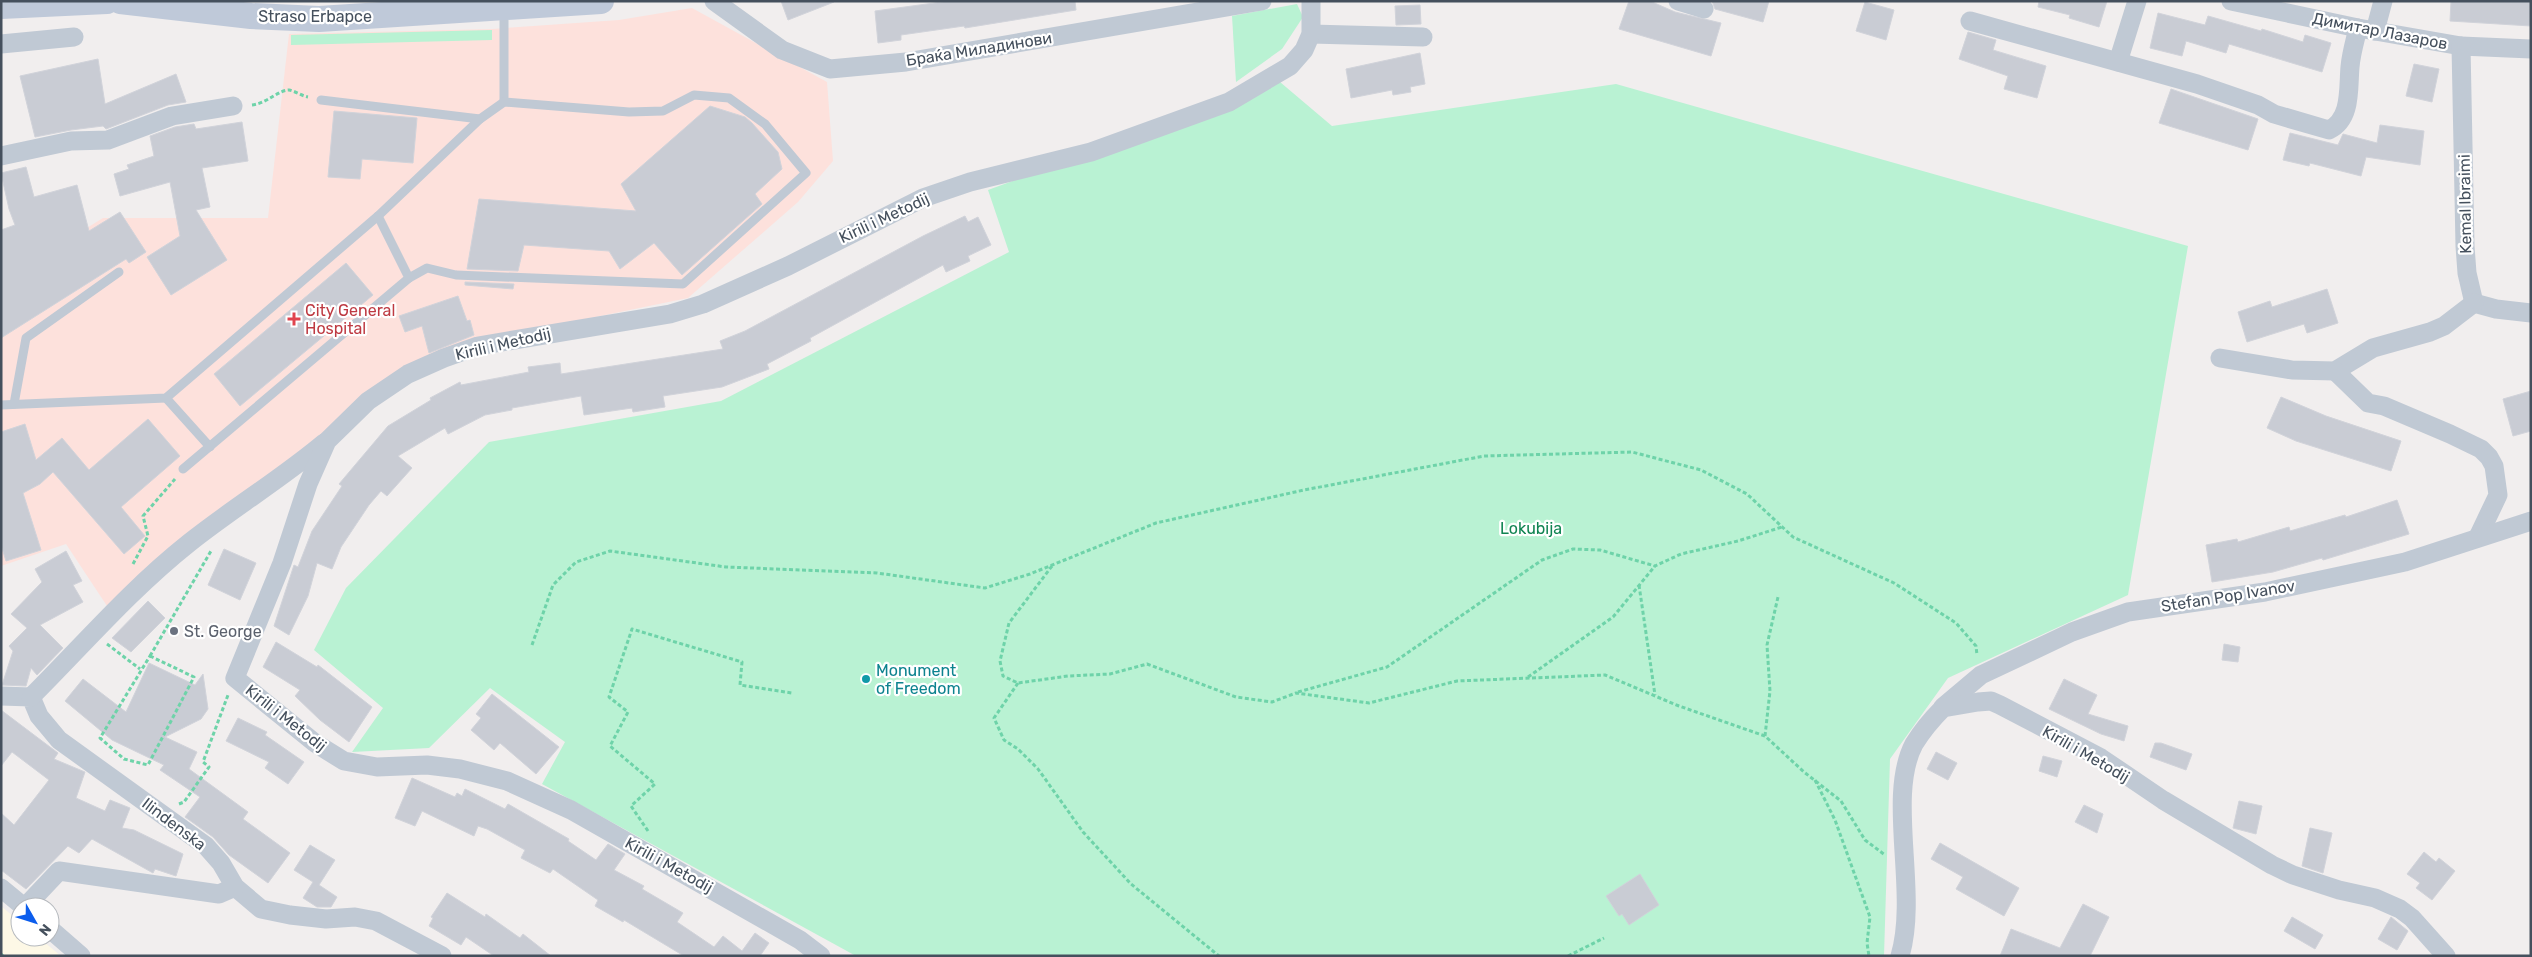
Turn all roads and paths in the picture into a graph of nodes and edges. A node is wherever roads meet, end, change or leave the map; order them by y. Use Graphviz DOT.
graph roads {
  1 [pos="107,1"];
  2 [pos="120,1"];
  3 [pos="601,1"];
  4 [pos="714,1"];
  5 [pos="1262,1"];
  6 [pos="1311,1"];
  7 [pos="1678,1"];
  8 [pos="2137,1"];
  9 [pos="2231,1"];
  10 [pos="2383,1"];
  11 [pos="12,4"];
  12 [pos="504,8"];
  13 [pos="1704,9"];
  14 [pos="1970,21"];
  15 [pos="2366,29"];
  16 [pos="1312,34"];
  17 [pos="74,37"];
  18 [pos="1423,37"];
  19 [pos="1,44"];
  20 [pos="2461,46"];
  21 [pos="2531,49"];
  22 [pos="2118,62"];
  23 [pos="321,100"];
  24 [pos="504,102"];
  25 [pos="234,106"];
  26 [pos="480,119"];
  27 [pos="1,156"];
  28 [pos="378,216"];
  29 [pos="119,272"];
  30 [pos="409,278"];
  31 [pos="2474,303"];
  32 [pos="2531,313"];
  33 [pos="2220,358"];
  34 [pos="2335,371"];
  35 [pos="166,398"];
  36 [pos="14,404"];
  37 [pos="1,405"];
  38 [pos="327,441"];
  39 [pos="210,447"];
  40 [pos="183,469"];
  41 [pos="2531,521"];
  42 [pos="1782,527"];
  43 [pos="2478,537"];
  44 [pos="212,550"];
  45 [pos="1053,565"];
  46 [pos="1655,566"];
  47 [pos="130,569"];
  48 [pos="1640,585"];
  49 [pos="1778,597"];
  50 [pos="105,642"];
  51 [pos="532,645"];
  52 [pos="150,656"];
  53 [pos="140,670"];
  54 [pos="1981,675"];
  55 [pos="235,678"];
  56 [pos="1526,678"];
  57 [pos="1018,683"];
  58 [pos="792,693"];
  59 [pos="1296,693"];
  60 [pos="1,696"];
  61 [pos="1655,696"];
  62 [pos="31,697"];
  63 [pos="1942,708"];
  64 [pos="1765,736"];
  65 [pos="1814,780"];
  66 [pos="165,816"];
  67 [pos="652,837"];
  68 [pos="1906,855"];
  69 [pos="235,887"];
  70 [pos="1,888"];
  71 [pos="12,897"];
  72 [pos="34,897"];
  73 [pos="60,938"];
  74 [pos="1604,938"];
  75 [pos="81,956"];
  76 [pos="442,956"];
  77 [pos="821,956"];
  78 [pos="1219,956"];
  79 [pos="1568,956"];
  80 [pos="1869,956"];
  81 [pos="1900,956"];
  82 [pos="2446,956"];
  1 -- 11 [label="main road"];
  2 -- 12 [label="main road, Straso Erbapce"];
  3 -- 12 [label="main road, Straso Erbapce"];
  4 -- 5 [label="street, Браќа Миладинови"];
  6 -- 16 [label="street"];
  7 -- 13 [label="street"];
  8 -- 22 [label="street"];
  9 -- 15 [label="street, Димитар Лазаров"];
  10 -- 15 [label="street"];
  12 -- 24 [label="lane"];
  14 -- 22 [label="street"];
  15 -- 20 [label="street, Димитар Лазаров"];
  15 -- 22 [label="street"];
  16 -- 18 [label="street"];
  16 -- 38 [label="street, Kirili i Metodij"];
  17 -- 19 [label="street"];
  20 -- 21 [label="street, Димитар Лазаров"];
  20 -- 31 [label="street, Kemal Ibraimi"];
  23 -- 25 [label="path"];
  23 -- 26 [label="lane"];
  24 -- 26 [label="lane"];
  24 -- 30 [label="lane"];
  25 -- 27 [label="street"];
  26 -- 28 [label="lane"];
  28 -- 30 [label="lane"];
  28 -- 35 [label="lane"];
  29 -- 36 [label="lane"];
  30 -- 39 [label="lane"];
  31 -- 32 [label="street"];
  31 -- 34 [label="street"];
  33 -- 34 [label="street"];
  34 -- 43 [label="street"];
  35 -- 36 [label="lane"];
  35 -- 39 [label="lane"];
  36 -- 37 [label="lane"];
  38 -- 55 [label="street, Kirili i Metodij"];
  38 -- 62 [label="street"];
  39 -- 40 [label="lane"];
  40 -- 47 [label="path"];
  41 -- 43 [label="street, Stefan Pop Ivanov"];
  42 -- 45 [label="path"];
  42 -- 46 [label="path"];
  42 -- 54 [label="path"];
  43 -- 54 [label="street, Stefan Pop Ivanov"];
  44 -- 52 [label="path"];
  45 -- 51 [label="path"];
  45 -- 57 [label="path"];
  46 -- 48 [label="path"];
  46 -- 59 [label="path"];
  48 -- 56 [label="path"];
  48 -- 61 [label="path"];
  49 -- 64 [label="path"];
  50 -- 53 [label="path"];
  52 -- 53 [label="path"];
  52 -- 53 [label="path"];
  54 -- 63 [label="street, Stefan Pop Ivanov"];
  55 -- 66 [label="path"];
  55 -- 77 [label="street, Kirili i Metodij"];
  56 -- 59 [label="path"];
  56 -- 61 [label="path"];
  57 -- 59 [label="path"];
  57 -- 78 [label="path"];
  58 -- 67 [label="path"];
  60 -- 62 [label="street"];
  61 -- 64 [label="path"];
  62 -- 66 [label="street, Ilindenska"];
  63 -- 68 [label="street"];
  63 -- 82 [label="street, Kirili i Metodij"];
  64 -- 65 [label="path"];
  65 -- 68 [label="path"];
  65 -- 80 [label="path"];
  66 -- 69 [label="street, Ilindenska"];
  68 -- 81 [label="street"];
  69 -- 72 [label="street"];
  69 -- 76 [label="street, Ilindenska"];
  70 -- 71 [label="street"];
  73 -- 75 [label="street"];
  74 -- 79 [label="path"];
}
